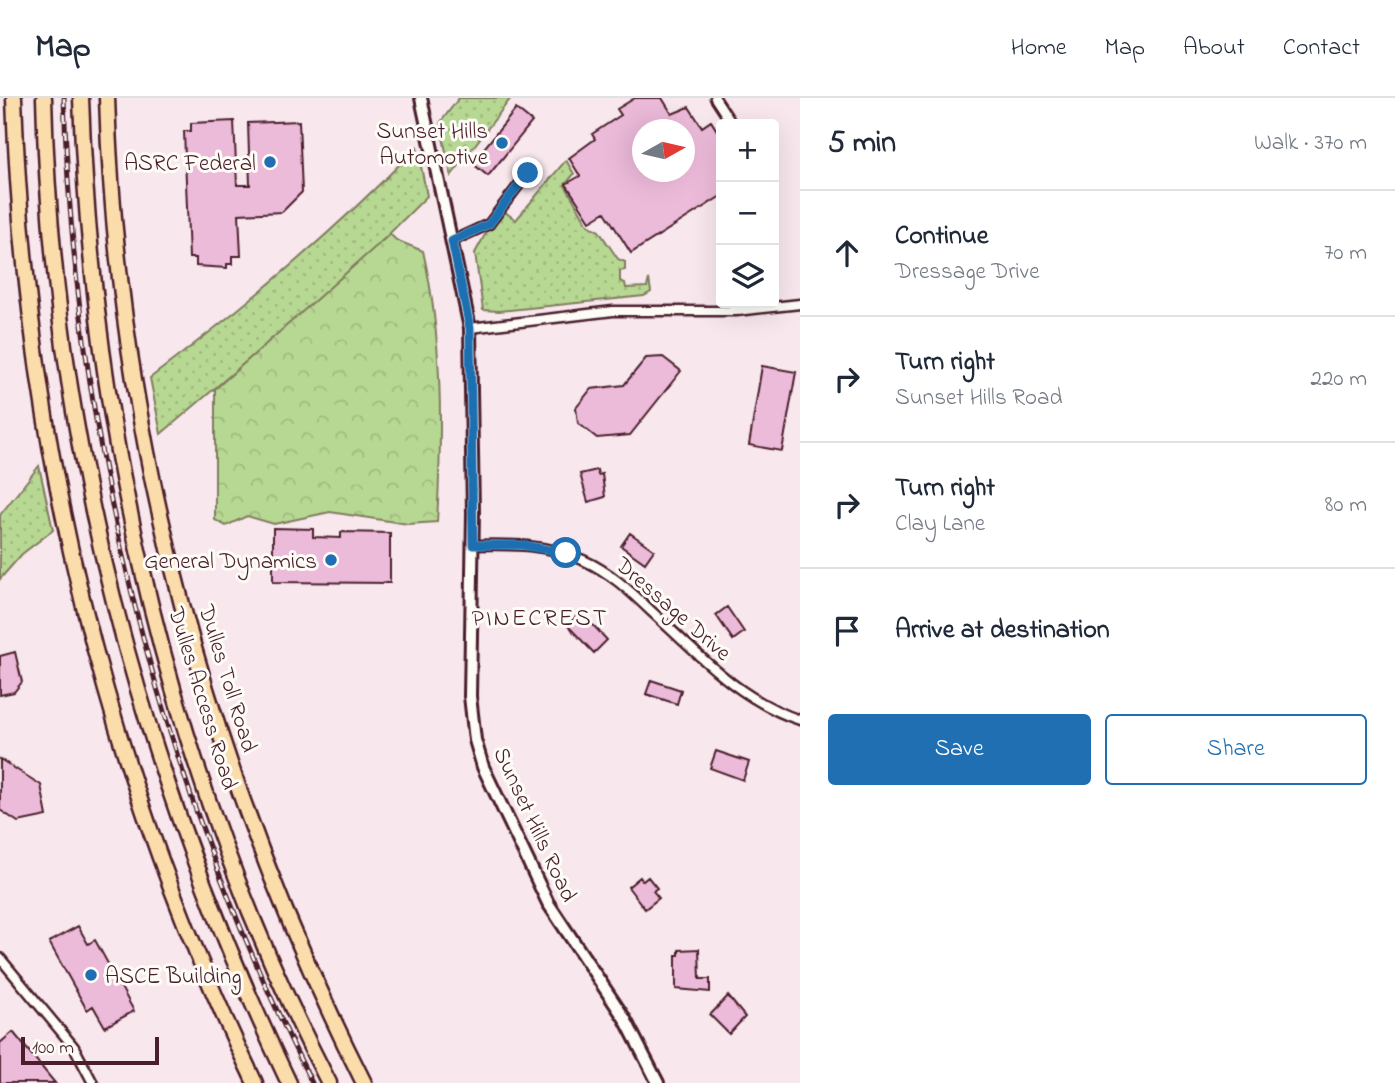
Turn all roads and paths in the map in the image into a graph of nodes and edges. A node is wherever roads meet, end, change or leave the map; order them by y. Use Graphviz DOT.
graph roads {
  1 [pos="14,98"];
  2 [pos="44,98"];
  3 [pos="81,98"];
  4 [pos="107,98"];
  5 [pos="421,98"];
  6 [pos="715,98"];
  7 [pos="729,119"];
  8 [pos="528,173"];
  9 [pos="452,241"];
  10 [pos="800,304"];
  11 [pos="779,305"];
  12 [pos="716,307"];
  13 [pos="470,328"];
  14 [pos="473,545"];
  15 [pos="800,720"];
  16 [pos="0,958"];
  17 [pos="93,1083"];
  18 [pos="255,1083"];
  19 [pos="289,1083"];
  20 [pos="329,1083"];
  21 [pos="363,1083"];
  22 [pos="658,1083"];
  1 -- 18 [label="highway"];
  2 -- 19 [label="highway"];
  3 -- 20 [label="highway, Dulles Access Road"];
  4 -- 21 [label="highway, Dulles Toll Road"];
  5 -- 9 [label="main road, Sunset Hills Road"];
  6 -- 7 [label="street"];
  8 -- 9 [label="street"];
  9 -- 13 [label="main road, Sunset Hills Road"];
  10 -- 11 [label="street"];
  12 -- 13 [label="street"];
  13 -- 14 [label="main road, Sunset Hills Road"];
  14 -- 15 [label="street, Dressage Drive"];
  14 -- 22 [label="main road, Sunset Hills Road"];
  16 -- 17 [label="street"];
}
